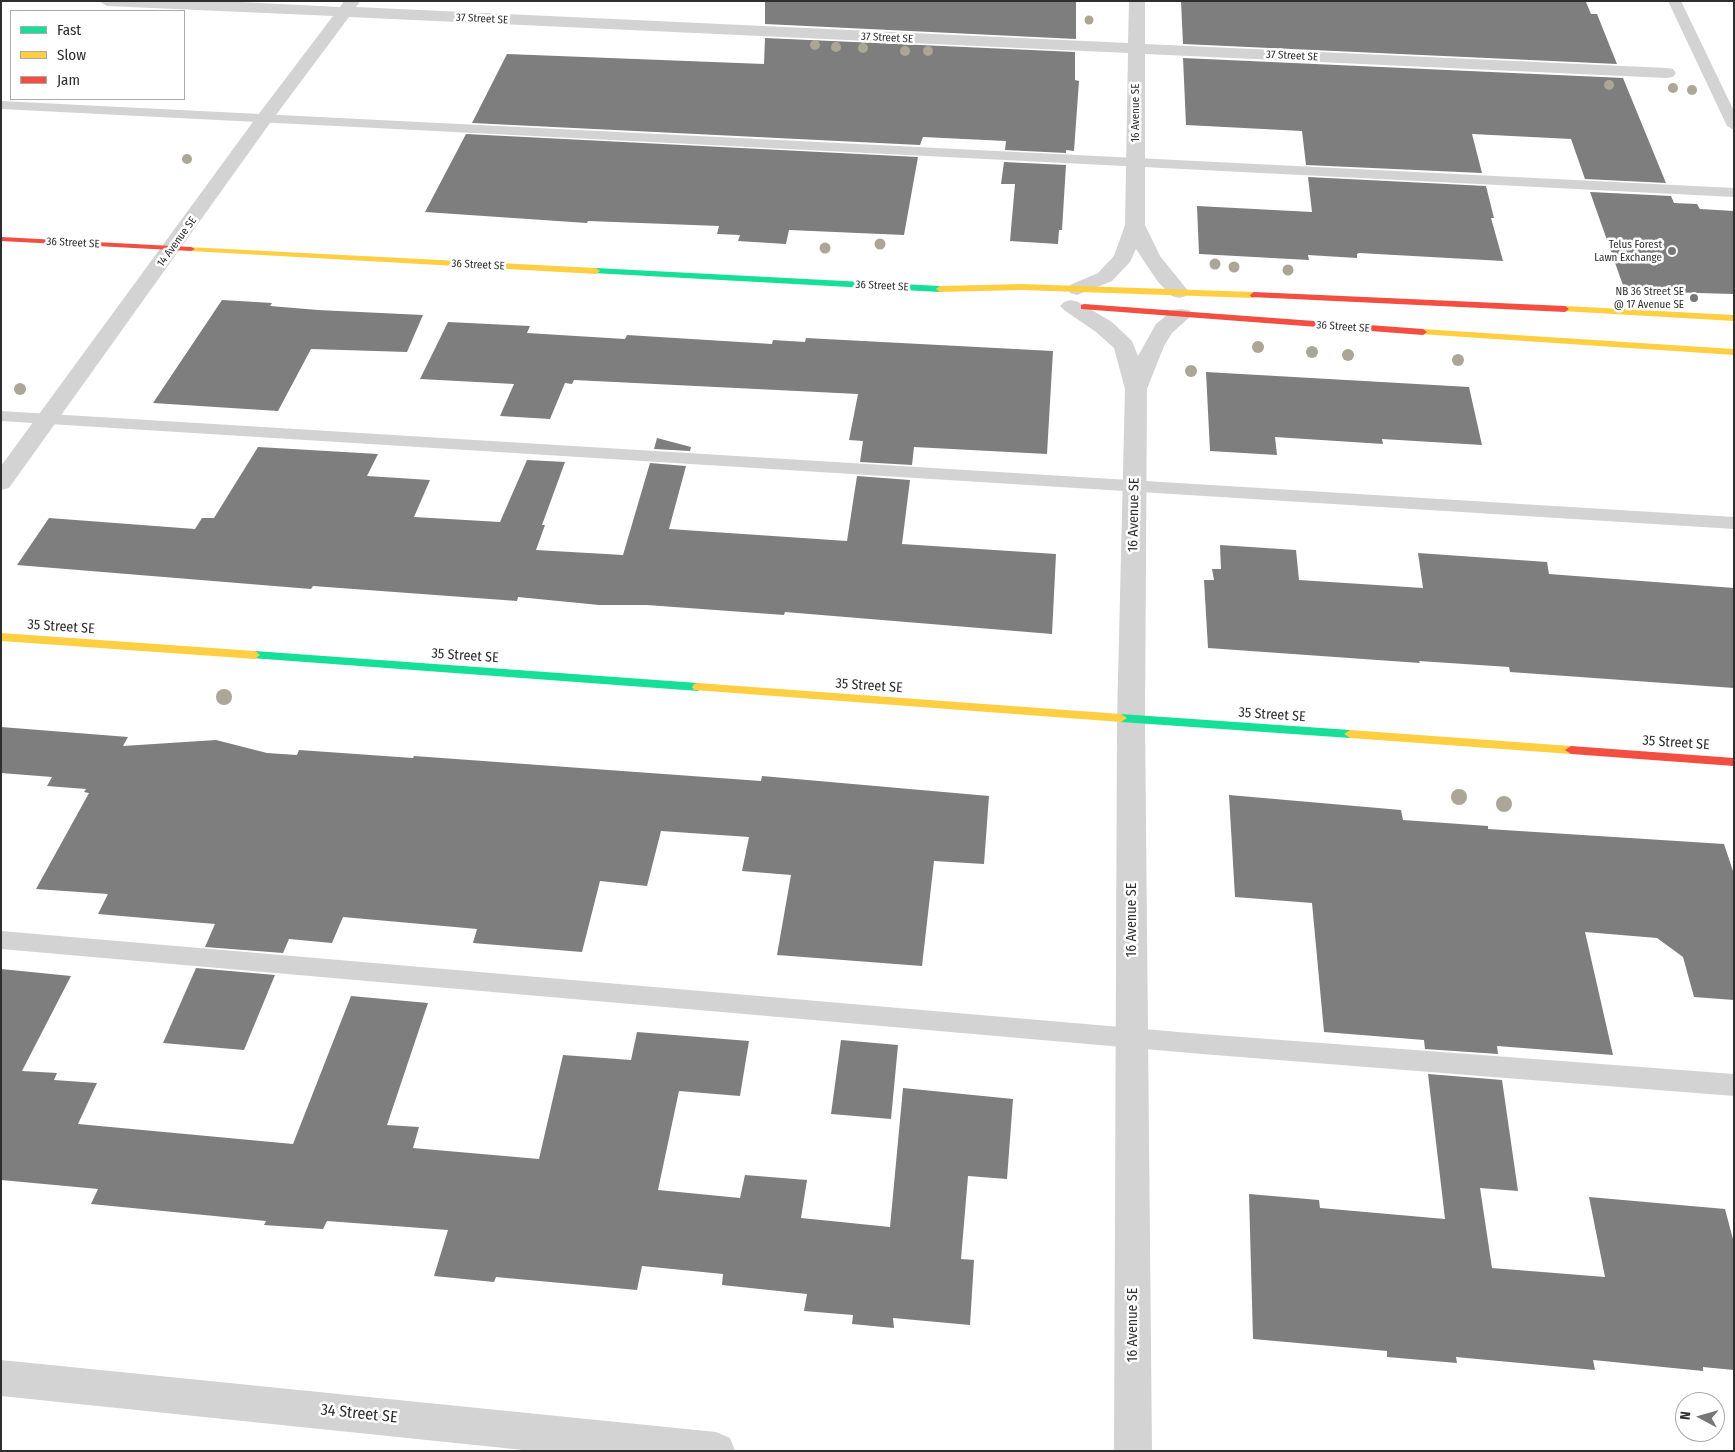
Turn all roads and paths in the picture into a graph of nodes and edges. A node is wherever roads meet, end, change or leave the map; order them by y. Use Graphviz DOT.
graph roads {
  1 [pos="107,1"];
  2 [pos="1137,1"];
  3 [pos="1674,1"];
  4 [pos="348,7"];
  5 [pos="1136,49"];
  6 [pos="1667,73"];
  7 [pos="1,106"];
  8 [pos="264,119"];
  9 [pos="1734,126"];
  10 [pos="1136,163"];
  11 [pos="1734,193"];
  12 [pos="1135,225"];
  13 [pos="1,239"];
  14 [pos="173,248"];
  15 [pos="954,290"];
  16 [pos="1178,292"];
  17 [pos="1000,299"];
  18 [pos="1070,300"];
  19 [pos="1181,315"];
  20 [pos="1734,318"];
  21 [pos="1734,352"];
  22 [pos="1136,389"];
  23 [pos="1,416"];
  24 [pos="47,419"];
  25 [pos="1,484"];
  26 [pos="1134,486"];
  27 [pos="1734,523"];
  28 [pos="1,638"];
  29 [pos="1131,720"];
  30 [pos="1734,762"];
  31 [pos="1,940"];
  32 [pos="1132,1038"];
  33 [pos="1734,1085"];
  34 [pos="1,1378"];
  35 [pos="716,1451"];
  36 [pos="1133,1451"];
  1 -- 4 [label="street, 37 Street SE"];
  2 -- 5 [label="street, 16 Avenue SE"];
  3 -- 9 [label="lane"];
  4 -- 5 [label="street, 37 Street SE"];
  4 -- 8 [label="street, 14 Avenue SE"];
  5 -- 6 [label="street, 37 Street SE"];
  5 -- 10 [label="street, 16 Avenue SE"];
  7 -- 8 [label="lane"];
  8 -- 10 [label="lane"];
  8 -- 14 [label="street, 14 Avenue SE"];
  10 -- 11 [label="lane"];
  10 -- 12 [label="street, 16 Avenue SE"];
  12 -- 16 [label="street, 16 Avenue SE"];
  12 -- 18 [label="street, 16 Avenue SE"];
  13 -- 14 [label="main road, 36 Street SE"];
  14 -- 15 [label="main road, 36 Street SE"];
  14 -- 24 [label="street, 14 Avenue SE"];
  15 -- 17 [label="main road, 36 Street SE"];
  15 -- 18 [label="main road, 36 Street SE"];
  16 -- 18 [label="main road, 36 Street SE"];
  16 -- 20 [label="main road, 36 Street SE"];
  18 -- 19 [label="main road, 36 Street SE"];
  18 -- 22 [label="street, 16 Avenue SE"];
  19 -- 21 [label="main road, 36 Street SE"];
  19 -- 22 [label="street, 16 Avenue SE"];
  22 -- 26 [label="street, 16 Avenue SE"];
  23 -- 24 [label="lane"];
  24 -- 25 [label="street, 14 Avenue SE"];
  24 -- 26 [label="lane"];
  26 -- 27 [label="lane"];
  26 -- 29 [label="street, 16 Avenue SE"];
  28 -- 29 [label="main road, 35 Street SE"];
  29 -- 30 [label="main road, 35 Street SE"];
  29 -- 32 [label="street, 16 Avenue SE"];
  31 -- 32 [label="lane"];
  32 -- 33 [label="lane"];
  32 -- 36 [label="street, 16 Avenue SE"];
  34 -- 35 [label="street, 34 Street SE"];
}
